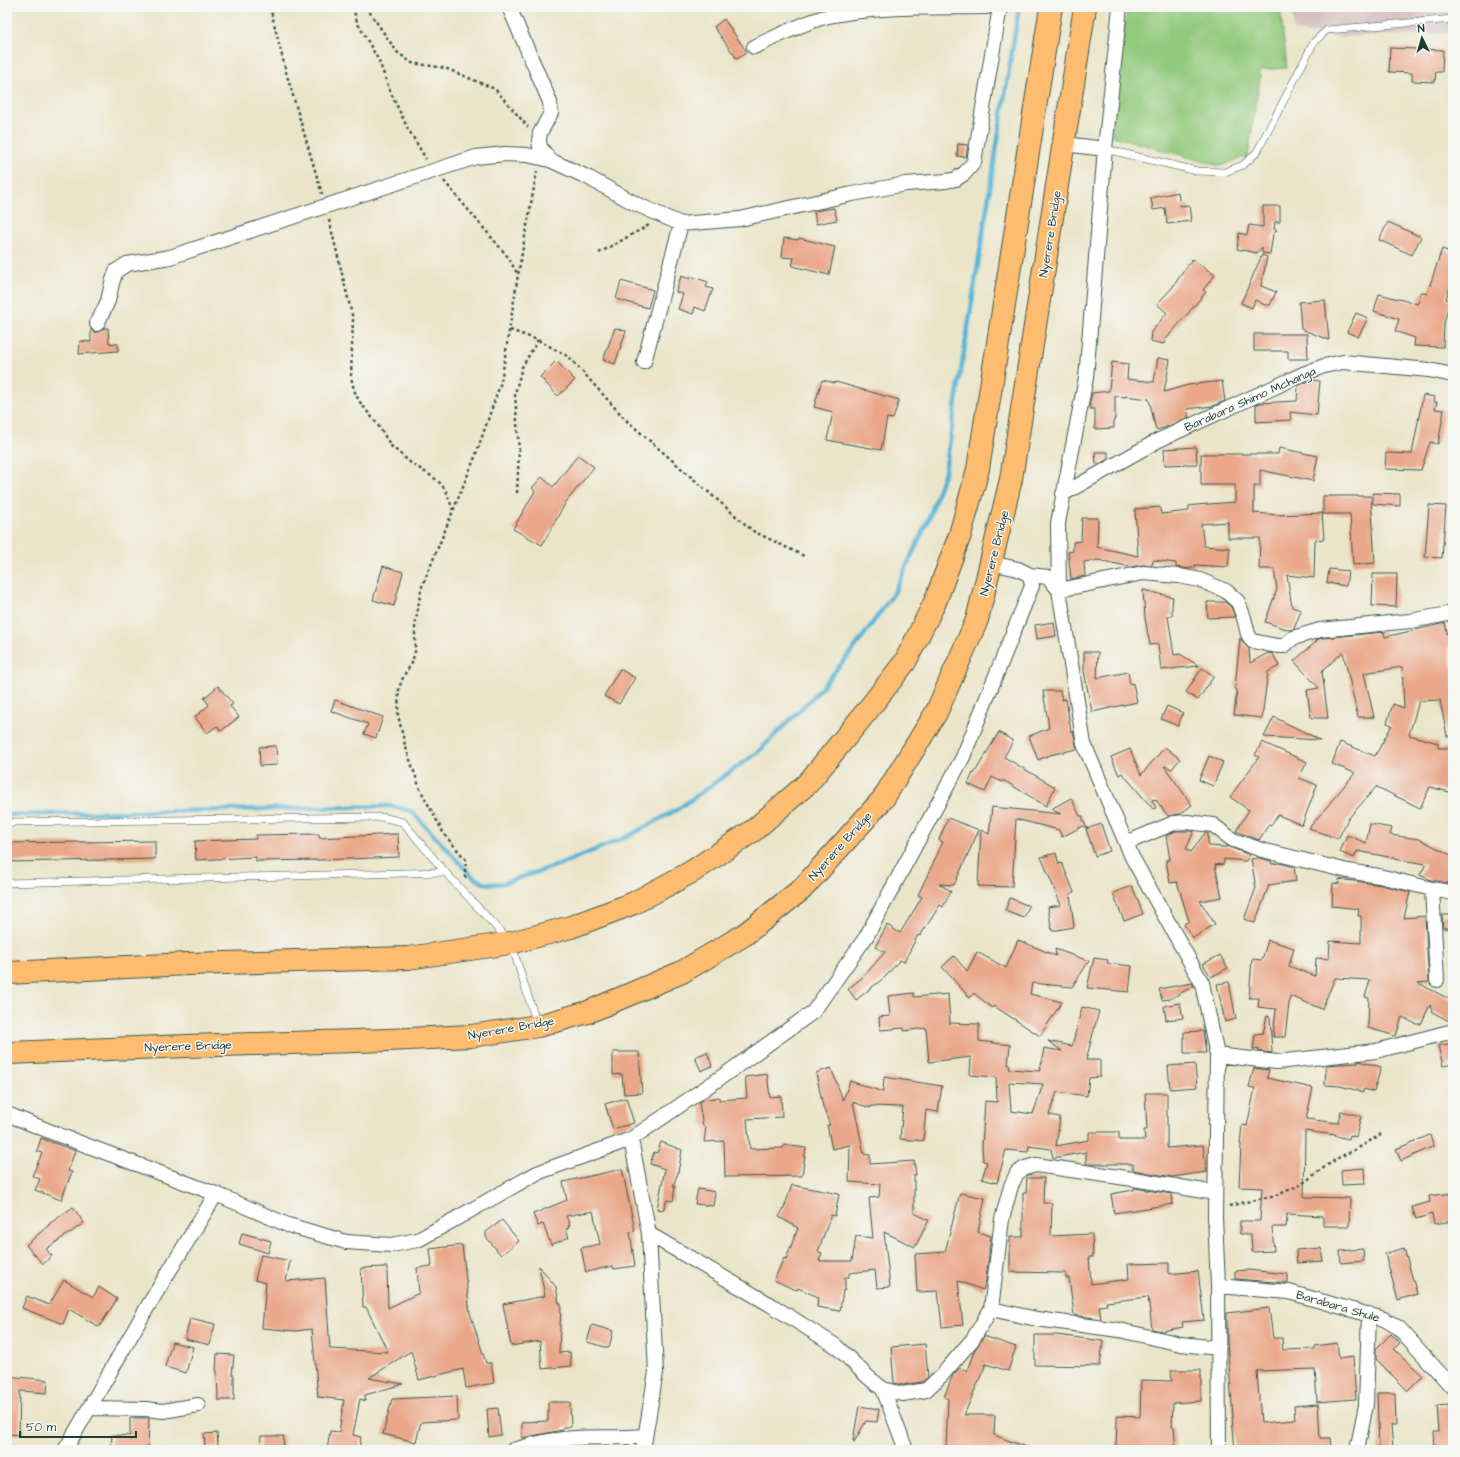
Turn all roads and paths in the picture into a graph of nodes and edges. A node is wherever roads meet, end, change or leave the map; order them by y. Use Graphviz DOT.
graph roads {
  1 [pos="270,7"];
  2 [pos="353,7"];
  3 [pos="366,7"];
  4 [pos="509,7"];
  5 [pos="987,7"];
  6 [pos="1000,7"];
  7 [pos="1052,7"];
  8 [pos="1085,7"];
  9 [pos="1120,7"];
  10 [pos="868,8"];
  11 [pos="1453,19"];
  12 [pos="754,47"];
  13 [pos="539,141"];
  14 [pos="1064,144"];
  15 [pos="1105,149"];
  16 [pos="545,159"];
  17 [pos="436,171"];
  18 [pos="326,207"];
  19 [pos="666,217"];
  20 [pos="681,224"];
  21 [pos="599,253"];
  22 [pos="518,275"];
  23 [pos="97,324"];
  24 [pos="510,330"];
  25 [pos="538,340"];
  26 [pos="644,362"];
  27 [pos="1453,375"];
  28 [pos="517,493"];
  29 [pos="1063,494"];
  30 [pos="453,511"];
  31 [pos="804,556"];
  32 [pos="991,563"];
  33 [pos="1030,575"];
  34 [pos="1060,590"];
  35 [pos="1453,613"];
  36 [pos="7,825"];
  37 [pos="1126,843"];
  38 [pos="465,871"];
  39 [pos="445,872"];
  40 [pos="7,883"];
  41 [pos="1432,889"];
  42 [pos="1453,892"];
  43 [pos="511,943"];
  44 [pos="7,973"];
  45 [pos="1437,980"];
  46 [pos="538,1026"];
  47 [pos="1453,1032"];
  48 [pos="7,1053"];
  49 [pos="1217,1055"];
  50 [pos="7,1114"];
  51 [pos="1381,1134"];
  52 [pos="631,1139"];
  53 [pos="1215,1193"];
  54 [pos="216,1194"];
  55 [pos="1215,1209"];
  56 [pos="649,1234"];
  57 [pos="1218,1286"];
  58 [pos="991,1309"];
  59 [pos="1369,1314"];
  60 [pos="1218,1348"];
  61 [pos="1453,1388"];
  62 [pos="883,1389"];
  63 [pos="198,1406"];
  64 [pos="90,1408"];
  65 [pos="645,1436"];
  66 [pos="65,1450"];
  67 [pos="513,1450"];
  68 [pos="643,1450"];
  69 [pos="906,1450"];
  70 [pos="1219,1450"];
  71 [pos="1357,1450"];
  1 -- 18 [label="path"];
  2 -- 17 [label="path"];
  3 -- 13 [label="path"];
  4 -- 13 [label="street"];
  5 -- 10 [label="street"];
  6 -- 20 [label="street"];
  7 -- 43 [label="main road"];
  8 -- 14 [label="main road, Nyerere Bridge"];
  9 -- 15 [label="street"];
  10 -- 12 [label="street"];
  11 -- 15 [label="lane"];
  13 -- 16 [label="street"];
  14 -- 15 [label="street"];
  14 -- 32 [label="main road, Nyerere Bridge"];
  15 -- 29 [label="street"];
  16 -- 17 [label="street"];
  16 -- 19 [label="street"];
  16 -- 22 [label="path"];
  17 -- 18 [label="street"];
  17 -- 22 [label="path"];
  18 -- 23 [label="street"];
  18 -- 30 [label="path"];
  19 -- 20 [label="street"];
  19 -- 21 [label="path"];
  20 -- 26 [label="street"];
  22 -- 24 [label="path"];
  24 -- 25 [label="path"];
  24 -- 30 [label="path"];
  25 -- 28 [label="path"];
  25 -- 31 [label="path"];
  27 -- 29 [label="street, Barabara Shimo Mchanga"];
  29 -- 34 [label="street"];
  30 -- 38 [label="path"];
  32 -- 33 [label="street"];
  32 -- 46 [label="main road, Nyerere Bridge"];
  33 -- 34 [label="street"];
  33 -- 52 [label="street"];
  34 -- 35 [label="street"];
  34 -- 37 [label="street"];
  36 -- 39 [label="lane"];
  37 -- 41 [label="street"];
  37 -- 49 [label="street"];
  39 -- 40 [label="lane"];
  39 -- 43 [label="lane"];
  41 -- 42 [label="street"];
  41 -- 45 [label="street"];
  43 -- 44 [label="main road"];
  43 -- 46 [label="lane"];
  46 -- 48 [label="main road, Nyerere Bridge"];
  47 -- 49 [label="street"];
  49 -- 53 [label="street"];
  50 -- 54 [label="street"];
  51 -- 55 [label="path"];
  52 -- 54 [label="street"];
  52 -- 56 [label="street"];
  53 -- 55 [label="street"];
  53 -- 58 [label="street"];
  54 -- 64 [label="street"];
  55 -- 57 [label="street"];
  56 -- 62 [label="street"];
  56 -- 65 [label="street"];
  57 -- 59 [label="street, Barabara Shule"];
  57 -- 60 [label="street"];
  58 -- 60 [label="street"];
  58 -- 62 [label="street"];
  59 -- 61 [label="street, Barabara Shule"];
  59 -- 71 [label="street"];
  60 -- 70 [label="street"];
  62 -- 69 [label="street"];
  63 -- 64 [label="street"];
  64 -- 66 [label="street"];
  65 -- 67 [label="street"];
  65 -- 68 [label="street"];
}
